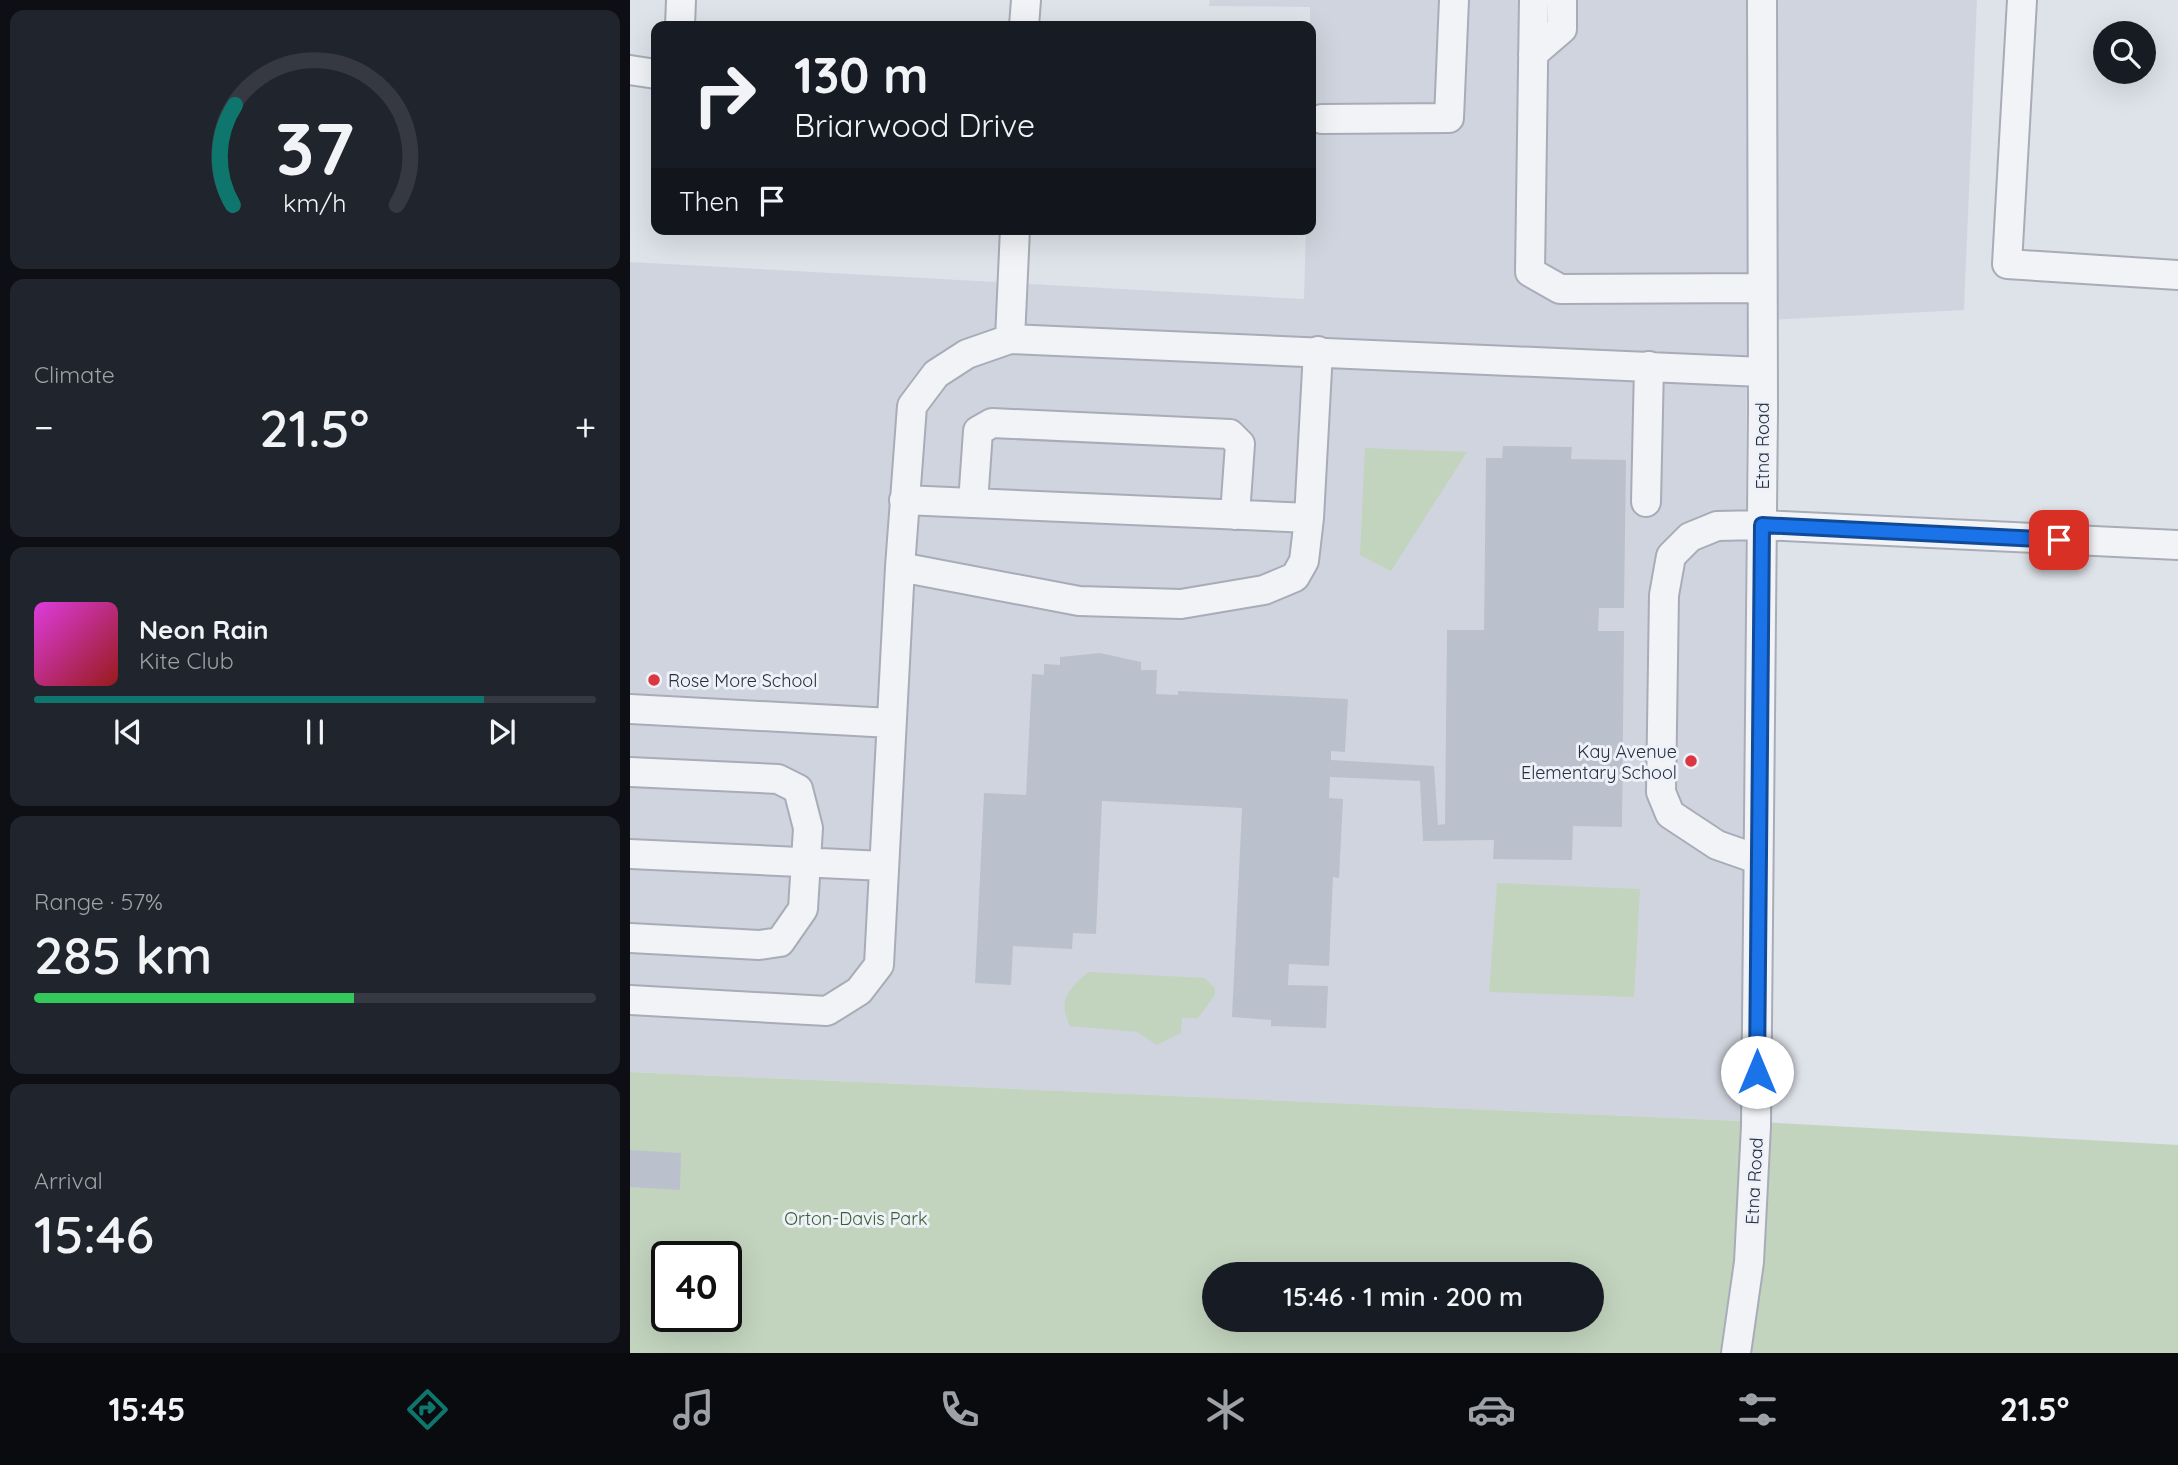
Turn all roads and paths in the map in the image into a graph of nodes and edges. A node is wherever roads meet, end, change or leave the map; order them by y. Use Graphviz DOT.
graph roads {
  1 [pos="681,0"];
  2 [pos="1026,0"];
  3 [pos="1454,0"];
  4 [pos="1534,0"];
  5 [pos="1562,0"];
  6 [pos="1762,0"];
  7 [pos="2022,0"];
  8 [pos="680,21"];
  9 [pos="1024,21"];
  10 [pos="1533,54"];
  11 [pos="630,70"];
  12 [pos="651,73"];
  13 [pos="1322,119"];
  14 [pos="1015,235"];
  15 [pos="2178,275"];
  16 [pos="1761,288"];
  17 [pos="1010,339"];
  18 [pos="1318,351"];
  19 [pos="1649,366"];
  20 [pos="1762,372"];
  21 [pos="904,500"];
  22 [pos="1646,502"];
  23 [pos="973,503"];
  24 [pos="1236,515"];
  25 [pos="1309,518"];
  26 [pos="1762,525"];
  27 [pos="2178,545"];
  28 [pos="900,567"];
  29 [pos="630,709"];
  30 [pos="891,723"];
  31 [pos="630,772"];
  32 [pos="630,854"];
  33 [pos="1757,859"];
  34 [pos="806,863"];
  35 [pos="884,866"];
  36 [pos="630,938"];
  37 [pos="630,1000"];
  38 [pos="1736,1353"];
  1 -- 8 [label="street"];
  2 -- 9 [label="street"];
  3 -- 13 [label="street"];
  4 -- 10 [label="street"];
  5 -- 10 [label="street"];
  6 -- 16 [label="street, Etna Road"];
  7 -- 15 [label="street"];
  10 -- 16 [label="street"];
  11 -- 12 [label="street"];
  14 -- 17 [label="street"];
  16 -- 20 [label="street, Etna Road"];
  17 -- 18 [label="street"];
  17 -- 21 [label="street"];
  18 -- 19 [label="street"];
  18 -- 25 [label="street"];
  19 -- 20 [label="street"];
  19 -- 22 [label="street"];
  20 -- 26 [label="street, Etna Road"];
  21 -- 23 [label="street"];
  21 -- 28 [label="street"];
  23 -- 24 [label="street"];
  23 -- 24 [label="street"];
  24 -- 25 [label="street"];
  25 -- 28 [label="street"];
  26 -- 27 [label="street"];
  26 -- 33 [label="street, Etna Road"];
  26 -- 33 [label="street"];
  28 -- 30 [label="street"];
  29 -- 30 [label="street"];
  30 -- 35 [label="street"];
  31 -- 34 [label="street"];
  32 -- 34 [label="street"];
  33 -- 38 [label="street, Etna Road"];
  34 -- 35 [label="street"];
  34 -- 36 [label="street"];
  35 -- 37 [label="street"];
}
